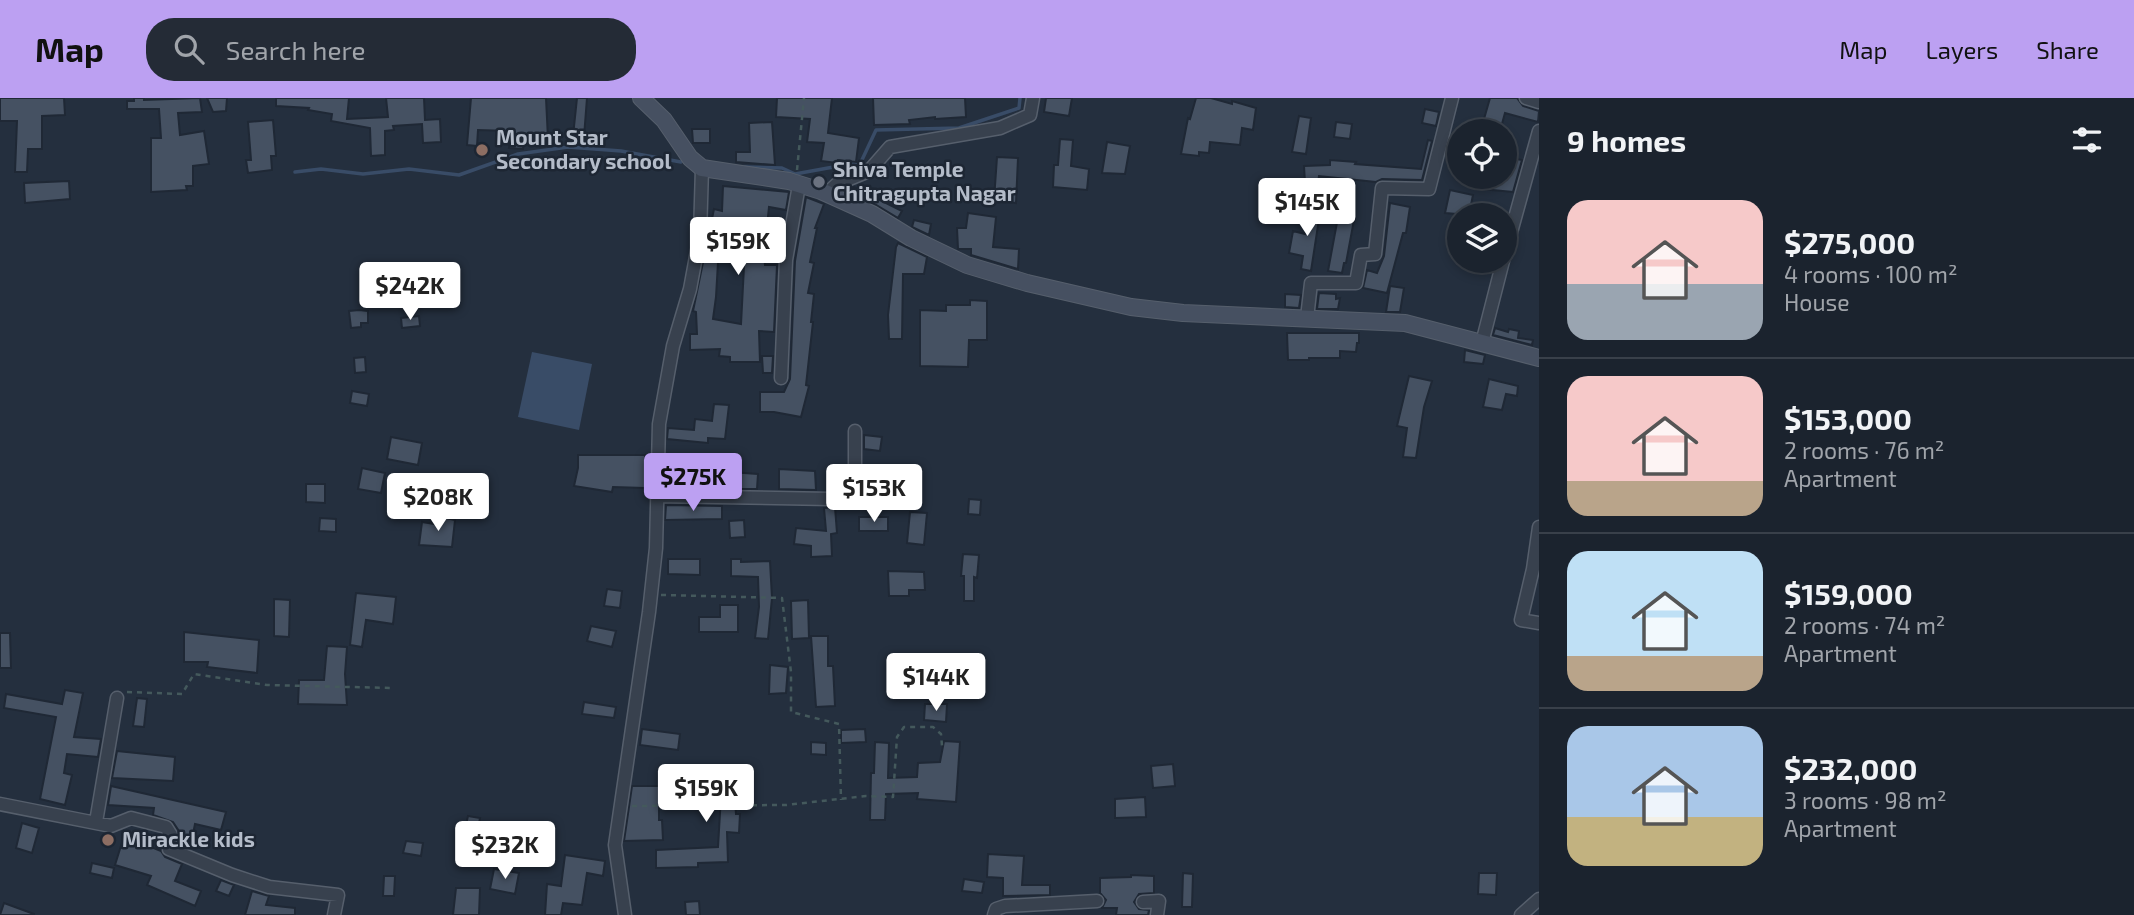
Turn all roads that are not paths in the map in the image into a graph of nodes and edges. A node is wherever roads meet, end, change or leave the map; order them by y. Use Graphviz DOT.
graph roads {
  1 [pos="641,98"];
  2 [pos="1033,98"];
  3 [pos="1452,98"];
  4 [pos="1526,98"];
  5 [pos="1539,102"];
  6 [pos="1539,131"];
  7 [pos="702,168"];
  8 [pos="798,177"];
  9 [pos="826,194"];
  10 [pos="1517,211"];
  11 [pos="1500,273"];
  12 [pos="1307,318"];
  13 [pos="1482,343"];
  14 [pos="1539,359"];
  15 [pos="781,377"];
  16 [pos="855,431"];
  17 [pos="656,496"];
  18 [pos="1539,527"];
  19 [pos="1539,623"];
  20 [pos="117,698"];
  21 [pos="0,804"];
  22 [pos="96,822"];
  23 [pos="1539,899"];
  24 [pos="1097,901"];
  25 [pos="1143,902"];
  26 [pos="334,915"];
  27 [pos="625,915"];
  28 [pos="994,915"];
  29 [pos="1157,915"];
  30 [pos="1521,915"];
  1 -- 7 [label="street"];
  2 -- 9 [label="street"];
  3 -- 12 [label="street"];
  4 -- 5 [label="street"];
  6 -- 10 [label="street"];
  7 -- 8 [label="street"];
  7 -- 17 [label="street"];
  8 -- 9 [label="street"];
  8 -- 15 [label="street"];
  9 -- 12 [label="street"];
  11 -- 13 [label="street"];
  12 -- 13 [label="street"];
  13 -- 14 [label="street"];
  16 -- 17 [label="street"];
  17 -- 27 [label="street"];
  18 -- 19 [label="street"];
  20 -- 22 [label="street"];
  21 -- 22 [label="street"];
  22 -- 26 [label="street"];
  23 -- 30 [label="street"];
  24 -- 28 [label="street"];
  25 -- 29 [label="street"];
}
